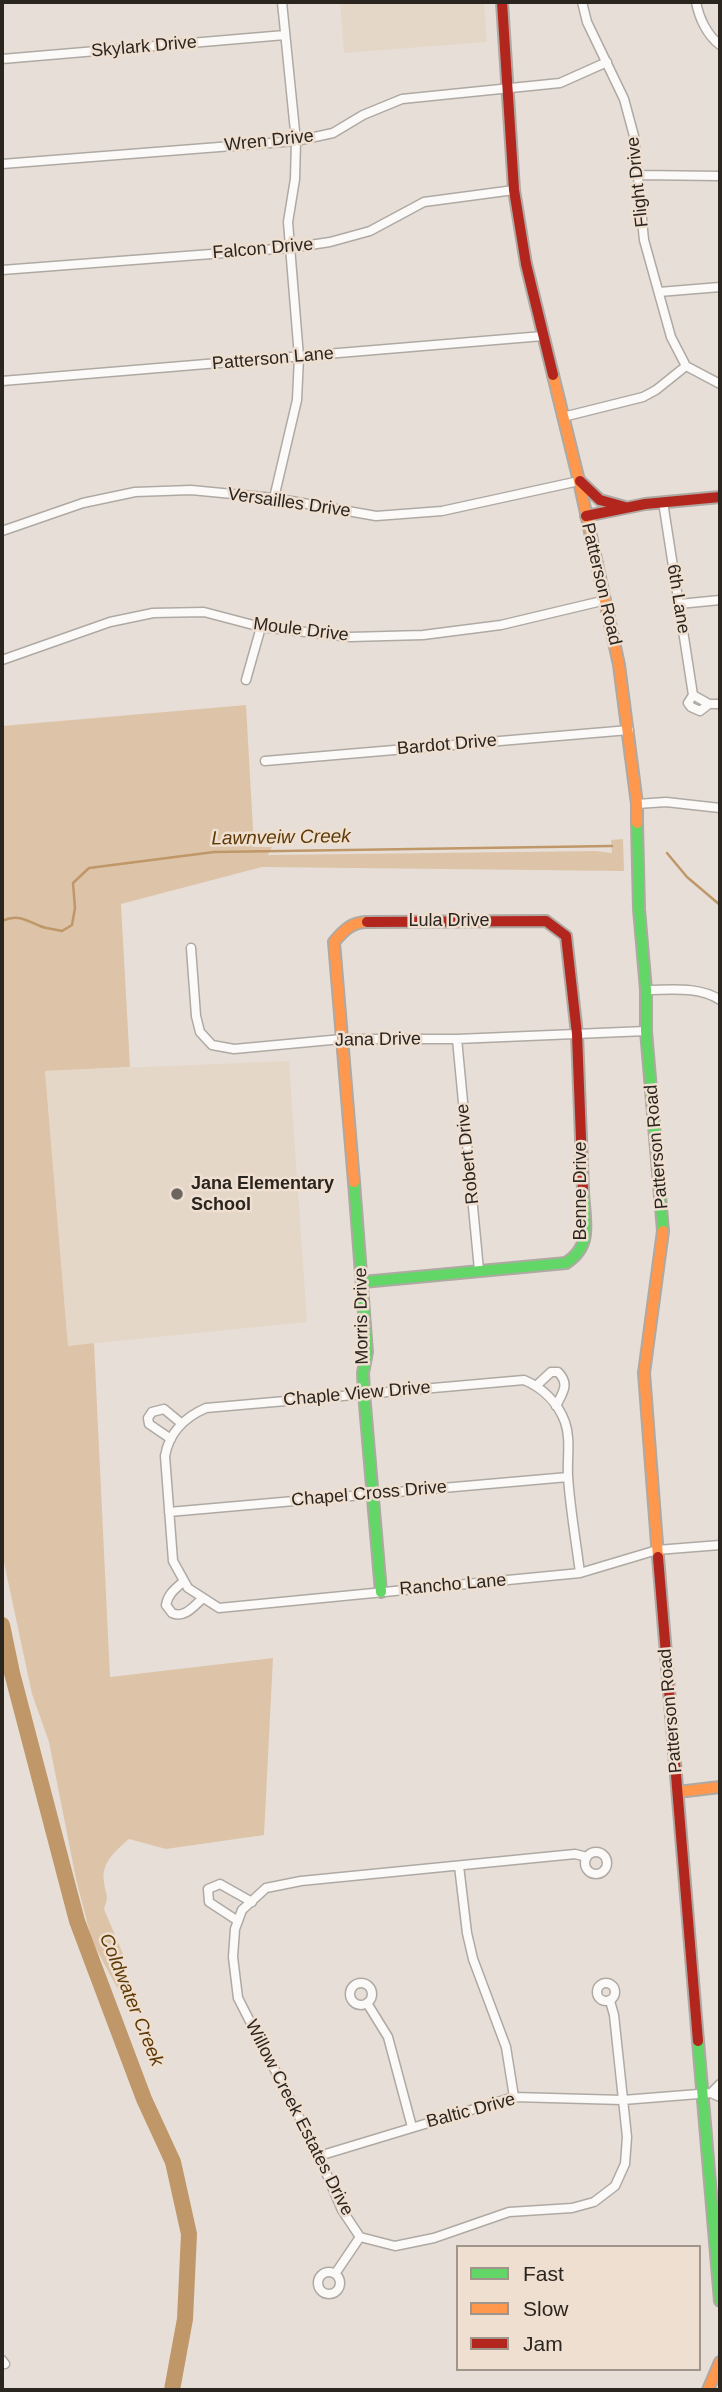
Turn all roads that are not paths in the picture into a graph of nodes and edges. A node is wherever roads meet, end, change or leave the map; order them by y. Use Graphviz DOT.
graph roads {
  1 [pos="282,2"];
  2 [pos="502,2"];
  3 [pos="582,2"];
  4 [pos="696,2"];
  5 [pos="285,36"];
  6 [pos="720,45"];
  7 [pos="2,59"];
  8 [pos="607,62"];
  9 [pos="508,89"];
  10 [pos="296,141"];
  11 [pos="2,164"];
  12 [pos="638,175"];
  13 [pos="720,176"];
  14 [pos="514,190"];
  15 [pos="290,248"];
  16 [pos="2,270"];
  17 [pos="720,287"];
  18 [pos="659,292"];
  19 [pos="543,336"];
  20 [pos="299,357"];
  21 [pos="686,366"];
  22 [pos="2,381"];
  23 [pos="720,384"];
  24 [pos="563,417"];
  25 [pos="579,480"];
  26 [pos="720,497"];
  27 [pos="274,498"];
  28 [pos="663,502"];
  29 [pos="628,508"];
  30 [pos="586,516"];
  31 [pos="2,531"];
  32 [pos="606,600"];
  33 [pos="720,600"];
  34 [pos="679,604"];
  35 [pos="261,627"];
  36 [pos="2,660"];
  37 [pos="246,680"];
  38 [pos="720,704"];
  39 [pos="629,730"];
  40 [pos="265,761"];
  41 [pos="637,804"];
  42 [pos="720,807"];
  43 [pos="191,948"];
  44 [pos="646,990"];
  45 [pos="720,1000"];
  46 [pos="646,1031"];
  47 [pos="577,1034"];
  48 [pos="342,1039"];
  49 [pos="457,1039"];
  50 [pos="479,1270"];
  51 [pos="363,1282"];
  52 [pos="536,1386"];
  53 [pos="364,1393"];
  54 [pos="556,1406"];
  55 [pos="181,1423"];
  56 [pos="172,1439"];
  57 [pos="568,1477"];
  58 [pos="373,1494"];
  59 [pos="169,1512"];
  60 [pos="720,1545"];
  61 [pos="657,1550"];
  62 [pos="580,1573"];
  63 [pos="186,1586"];
  64 [pos="381,1592"];
  65 [pos="203,1598"];
  66 [pos="720,1787"];
  67 [pos="678,1791"];
  68 [pos="587,1857"];
  69 [pos="459,1866"];
  70 [pos="252,1902"];
  71 [pos="238,1922"];
  72 [pos="610,2001"];
  73 [pos="367,2003"];
  74 [pos="720,2084"];
  75 [pos="707,2093"];
  76 [pos="514,2097"];
  77 [pos="720,2097"];
  78 [pos="623,2100"];
  79 [pos="412,2127"];
  80 [pos="319,2156"];
  81 [pos="360,2237"];
  82 [pos="335,2274"];
  83 [pos="720,2301"];
  84 [pos="720,2362"];
  85 [pos="708,2390"];
  1 -- 5 [label="street"];
  2 -- 9 [label="main road, Patterson Road"];
  3 -- 8 [label="street, Flight Drive"];
  4 -- 6 [label="street"];
  5 -- 7 [label="street, Skylark Drive"];
  5 -- 10 [label="street"];
  8 -- 9 [label="street, Wren Drive"];
  8 -- 12 [label="street, Flight Drive"];
  9 -- 10 [label="street, Wren Drive"];
  9 -- 14 [label="main road, Patterson Road"];
  10 -- 11 [label="street, Wren Drive"];
  10 -- 15 [label="street"];
  12 -- 13 [label="street"];
  12 -- 18 [label="street, Flight Drive"];
  14 -- 15 [label="street, Falcon Drive"];
  14 -- 19 [label="main road, Patterson Road"];
  15 -- 16 [label="street, Falcon Drive"];
  15 -- 20 [label="street"];
  17 -- 18 [label="street"];
  18 -- 21 [label="street, Flight Drive"];
  19 -- 20 [label="street, Patterson Lane"];
  19 -- 24 [label="main road, Patterson Road"];
  20 -- 22 [label="street, Patterson Lane"];
  20 -- 27 [label="street"];
  21 -- 23 [label="street"];
  21 -- 24 [label="street"];
  24 -- 25 [label="main road, Patterson Road"];
  25 -- 27 [label="street, Versailles Drive"];
  25 -- 29 [label="main road"];
  25 -- 30 [label="main road, Patterson Road"];
  26 -- 28 [label="main road"];
  27 -- 31 [label="street, Versailles Drive"];
  28 -- 29 [label="main road"];
  28 -- 34 [label="street, 6th Lane"];
  29 -- 30 [label="main road"];
  30 -- 32 [label="main road, Patterson Road"];
  32 -- 35 [label="street, Moule Drive"];
  32 -- 39 [label="main road, Patterson Road"];
  33 -- 34 [label="street"];
  34 -- 38 [label="street, 6th Lane"];
  35 -- 36 [label="street, Moule Drive"];
  35 -- 37 [label="street"];
  39 -- 40 [label="street, Bardot Drive"];
  39 -- 41 [label="main road, Patterson Road"];
  41 -- 42 [label="street"];
  41 -- 44 [label="main road, Patterson Road"];
  43 -- 48 [label="street, Jana Drive"];
  44 -- 45 [label="street"];
  44 -- 46 [label="main road, Patterson Road"];
  46 -- 47 [label="street, Jana Drive"];
  46 -- 61 [label="main road, Patterson Road"];
  47 -- 48 [label="main road, Lula Drive"];
  47 -- 49 [label="street, Jana Drive"];
  47 -- 50 [label="main road, Benne Drive"];
  48 -- 49 [label="street, Jana Drive"];
  48 -- 51 [label="main road, Morris Drive"];
  49 -- 50 [label="street, Robert Drive"];
  50 -- 51 [label="main road, Benne Drive"];
  51 -- 53 [label="main road, Morris Drive"];
  52 -- 53 [label="street, Chaple View Drive"];
  52 -- 54 [label="street, Chaple View Drive"];
  52 -- 54 [label="street, Chaple View Drive"];
  53 -- 55 [label="street, Chaple View Drive"];
  53 -- 58 [label="main road, Morris Drive"];
  54 -- 57 [label="street, Chaple View Drive"];
  55 -- 56 [label="street"];
  55 -- 56 [label="street"];
  56 -- 59 [label="street"];
  57 -- 58 [label="street, Chapel Cross Drive"];
  57 -- 62 [label="street, Chaple View Drive"];
  58 -- 59 [label="street, Chapel Cross Drive"];
  58 -- 64 [label="main road, Morris Drive"];
  59 -- 63 [label="street"];
  60 -- 61 [label="street, Rancho Lane"];
  61 -- 62 [label="street, Rancho Lane"];
  61 -- 67 [label="main road, Patterson Road"];
  62 -- 64 [label="street, Rancho Lane"];
  63 -- 65 [label="street, Rancho Lane"];
  63 -- 65 [label="street"];
  64 -- 65 [label="street, Rancho Lane"];
  66 -- 67 [label="main road"];
  67 -- 75 [label="main road, Patterson Road"];
  68 -- 69 [label="street, Willow Creek Estates Drive"];
  69 -- 70 [label="street, Willow Creek Estates Drive"];
  69 -- 76 [label="street"];
  70 -- 71 [label="street, Willow Creek Estates Drive"];
  70 -- 71 [label="street"];
  71 -- 80 [label="street, Willow Creek Estates Drive"];
  72 -- 78 [label="street, Willow Creek Estates Drive"];
  73 -- 79 [label="street"];
  74 -- 75 [label="street"];
  75 -- 77 [label="street, Baltic Drive"];
  75 -- 78 [label="street, Baltic Drive"];
  75 -- 83 [label="main road, Patterson Road"];
  76 -- 78 [label="street, Baltic Drive"];
  76 -- 79 [label="street, Baltic Drive"];
  78 -- 81 [label="street, Willow Creek Estates Drive"];
  79 -- 80 [label="street, Baltic Drive"];
  80 -- 81 [label="street, Willow Creek Estates Drive"];
  81 -- 82 [label="street"];
  84 -- 85 [label="main road"];
}
